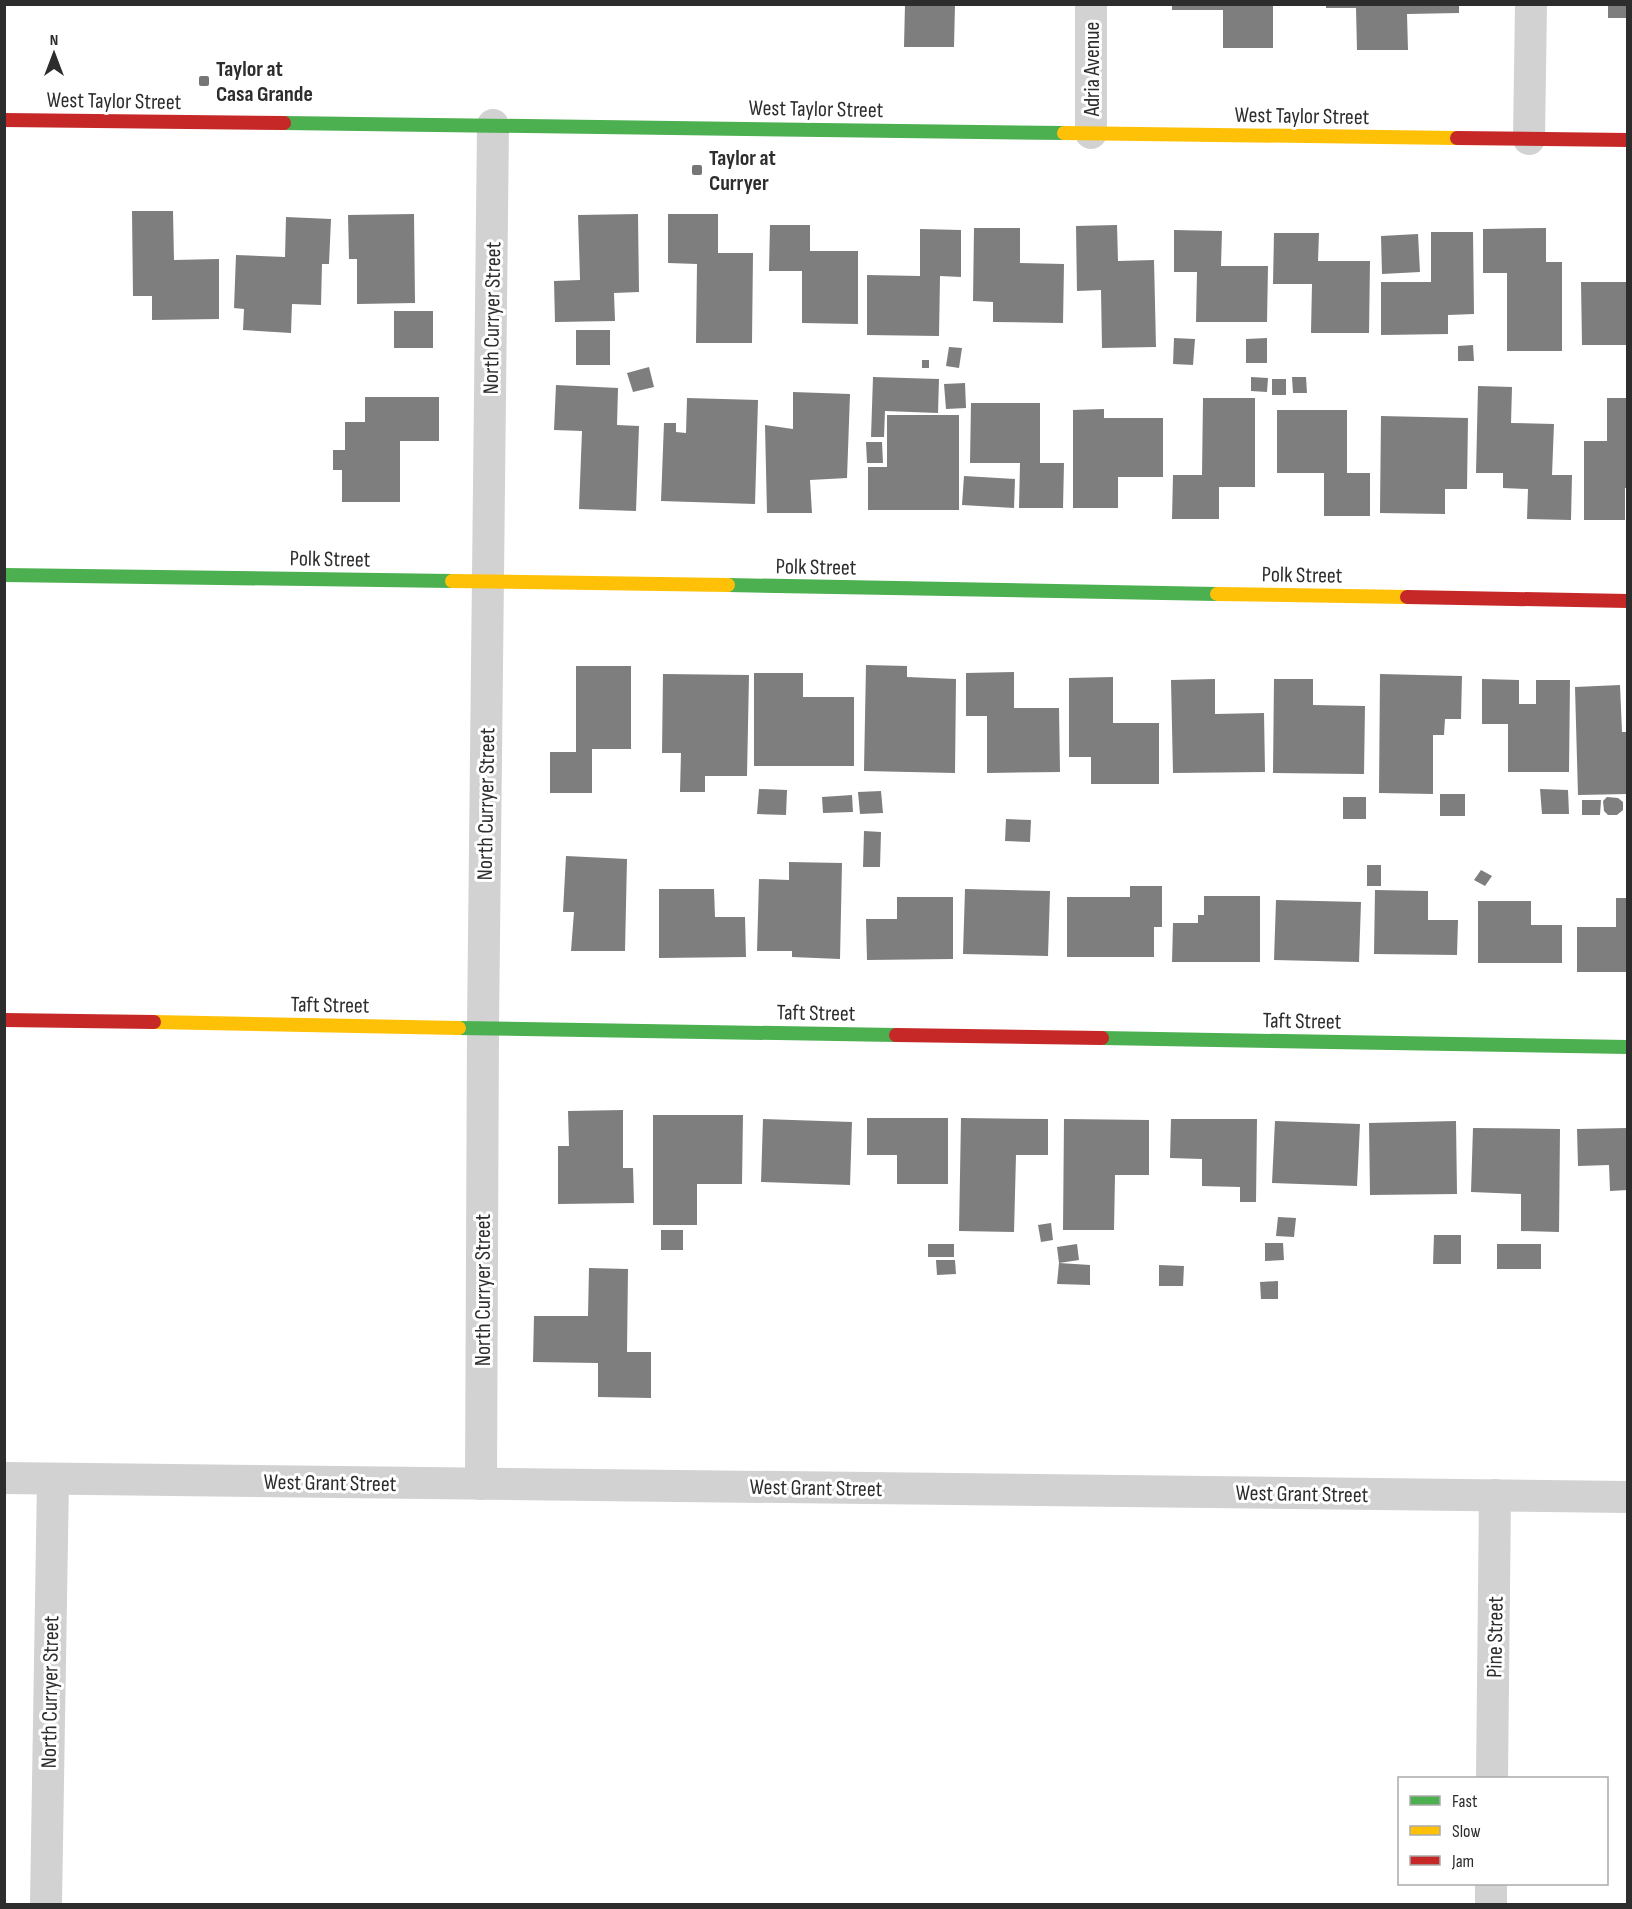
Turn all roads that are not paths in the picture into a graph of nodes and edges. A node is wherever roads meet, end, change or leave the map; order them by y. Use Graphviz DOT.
graph roads {
  1 [pos="1091,4"];
  2 [pos="1531,4"];
  3 [pos="4,120"];
  4 [pos="493,125"];
  5 [pos="1091,133"];
  6 [pos="1529,139"];
  7 [pos="1628,140"];
  8 [pos="4,575"];
  9 [pos="488,581"];
  10 [pos="1628,601"];
  11 [pos="4,1020"];
  12 [pos="483,1027"];
  13 [pos="1628,1047"];
  14 [pos="4,1478"];
  15 [pos="53,1479"];
  16 [pos="481,1484"];
  17 [pos="1495,1495"];
  18 [pos="1628,1497"];
  19 [pos="1492,1777"];
  20 [pos="1491,1885"];
  21 [pos="46,1905"];
  22 [pos="1491,1905"];
  1 -- 5 [label="street, Adria Avenue"];
  2 -- 6 [label="street"];
  3 -- 4 [label="street, West Taylor Street"];
  4 -- 5 [label="street, West Taylor Street"];
  4 -- 9 [label="street, North Curryer Street"];
  5 -- 6 [label="street, West Taylor Street"];
  6 -- 7 [label="street, West Taylor Street"];
  8 -- 9 [label="street, Polk Street"];
  9 -- 10 [label="street, Polk Street"];
  9 -- 12 [label="street, North Curryer Street"];
  11 -- 12 [label="street, Taft Street"];
  12 -- 13 [label="street, Taft Street"];
  12 -- 16 [label="street, North Curryer Street"];
  14 -- 15 [label="street, West Grant Street"];
  15 -- 16 [label="street, West Grant Street"];
  15 -- 21 [label="street, North Curryer Street"];
  16 -- 17 [label="street, West Grant Street"];
  17 -- 18 [label="street, West Grant Street"];
  17 -- 19 [label="street, Pine Street"];
  20 -- 22 [label="street"];
}
